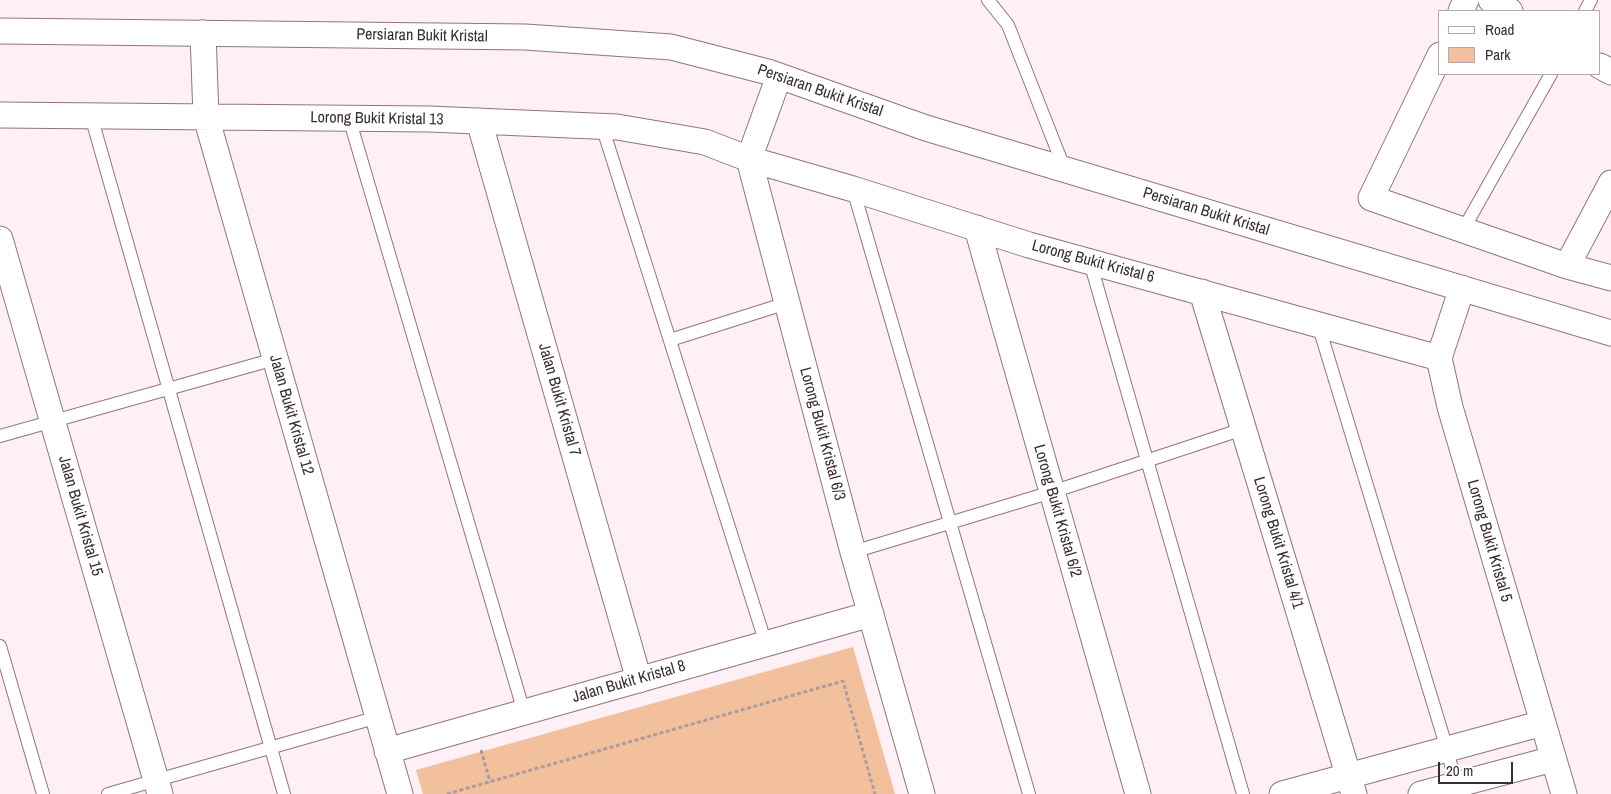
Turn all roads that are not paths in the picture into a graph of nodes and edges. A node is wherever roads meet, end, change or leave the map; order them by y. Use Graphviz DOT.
graph roads {
  1 [pos="988,0"];
  2 [pos="1491,0"];
  3 [pos="1508,10"];
  4 [pos="0,31"];
  5 [pos="203,33"];
  6 [pos="1438,59"];
  7 [pos="1550,75"];
  8 [pos="779,76"];
  9 [pos="0,115"];
  10 [pos="91,116"];
  11 [pos="206,117"];
  12 [pos="350,118"];
  13 [pos="479,121"];
  14 [pos="602,126"];
  15 [pos="748,159"];
  16 [pos="1065,170"];
  17 [pos="1611,183"];
  18 [pos="853,189"];
  19 [pos="977,228"];
  20 [pos="1463,230"];
  21 [pos="0,239"];
  22 [pos="1090,262"];
  23 [pos="1567,266"];
  24 [pos="1611,278"];
  25 [pos="1462,288"];
  26 [pos="1202,292"];
  27 [pos="787,303"];
  28 [pos="1318,324"];
  29 [pos="1611,333"];
  30 [pos="670,340"];
  31 [pos="1439,358"];
  32 [pos="275,359"];
  33 [pos="169,389"];
  34 [pos="52,421"];
  35 [pos="1243,429"];
  36 [pos="0,436"];
  37 [pos="1147,461"];
  38 [pos="1052,492"];
  39 [pos="949,523"];
  40 [pos="853,552"];
  41 [pos="871,614"];
  42 [pos="766,644"];
  43 [pos="0,646"];
  44 [pos="638,680"];
  45 [pos="524,712"];
  46 [pos="378,716"];
  47 [pos="1543,723"];
  48 [pos="271,747"];
  49 [pos="1447,749"];
  50 [pos="388,751"];
  51 [pos="1553,758"];
  52 [pos="1351,785"];
  53 [pos="158,787"];
  54 [pos="1457,789"];
  55 [pos="44,794"];
  56 [pos="108,794"];
  57 [pos="284,794"];
  58 [pos="400,794"];
  59 [pos="922,794"];
  60 [pos="1029,794"];
  61 [pos="1138,794"];
  62 [pos="1243,794"];
  63 [pos="1282,794"];
  64 [pos="1421,794"];
  65 [pos="1564,794"];
  1 -- 16 [label="lane"];
  2 -- 3 [label="street"];
  4 -- 5 [label="street, Persiaran Bukit Kristal"];
  5 -- 8 [label="street, Persiaran Bukit Kristal"];
  5 -- 11 [label="street, Jalan Bukit Kristal 12"];
  6 -- 20 [label="street"];
  7 -- 20 [label="lane"];
  8 -- 15 [label="street"];
  8 -- 16 [label="street, Persiaran Bukit Kristal"];
  9 -- 10 [label="street, Lorong Bukit Kristal 13"];
  10 -- 11 [label="street, Lorong Bukit Kristal 13"];
  10 -- 33 [label="lane"];
  11 -- 12 [label="street, Lorong Bukit Kristal 13"];
  11 -- 32 [label="street, Jalan Bukit Kristal 12"];
  12 -- 13 [label="street, Lorong Bukit Kristal 13"];
  12 -- 45 [label="lane"];
  13 -- 14 [label="street, Lorong Bukit Kristal 13"];
  13 -- 44 [label="street, Jalan Bukit Kristal 7"];
  14 -- 15 [label="street, Lorong Bukit Kristal 13"];
  14 -- 30 [label="lane"];
  15 -- 18 [label="street, Lorong Bukit Kristal 6"];
  15 -- 27 [label="street, Lorong Bukit Kristal 6/3"];
  16 -- 25 [label="street, Persiaran Bukit Kristal"];
  17 -- 23 [label="street"];
  18 -- 19 [label="street, Lorong Bukit Kristal 6"];
  18 -- 39 [label="lane"];
  19 -- 22 [label="street, Lorong Bukit Kristal 6"];
  19 -- 38 [label="street, Lorong Bukit Kristal 6/2"];
  20 -- 23 [label="street"];
  21 -- 34 [label="street, Jalan Bukit Kristal 15"];
  22 -- 26 [label="street, Lorong Bukit Kristal 6"];
  22 -- 37 [label="lane"];
  23 -- 24 [label="street"];
  25 -- 29 [label="street, Persiaran Bukit Kristal"];
  25 -- 31 [label="street"];
  26 -- 28 [label="street, Lorong Bukit Kristal 6"];
  26 -- 35 [label="street, Lorong Bukit Kristal 4/1"];
  27 -- 30 [label="lane"];
  27 -- 40 [label="street, Lorong Bukit Kristal 6/3"];
  28 -- 31 [label="street, Lorong Bukit Kristal 6"];
  28 -- 49 [label="lane"];
  30 -- 42 [label="lane"];
  31 -- 47 [label="street, Lorong Bukit Kristal 5"];
  32 -- 33 [label="lane"];
  32 -- 46 [label="street, Jalan Bukit Kristal 12"];
  33 -- 34 [label="lane"];
  33 -- 48 [label="lane"];
  34 -- 36 [label="lane"];
  34 -- 53 [label="street, Jalan Bukit Kristal 15"];
  35 -- 37 [label="lane"];
  35 -- 52 [label="street, Lorong Bukit Kristal 4/1"];
  37 -- 38 [label="lane"];
  37 -- 62 [label="lane"];
  38 -- 39 [label="lane"];
  38 -- 61 [label="street, Lorong Bukit Kristal 6/2"];
  39 -- 40 [label="lane"];
  39 -- 60 [label="lane"];
  40 -- 41 [label="street, Lorong Bukit Kristal 6/3"];
  41 -- 42 [label="street, Jalan Bukit Kristal 8"];
  41 -- 59 [label="street, Lorong Bukit Kristal 6/3"];
  42 -- 44 [label="street, Jalan Bukit Kristal 8"];
  43 -- 55 [label="lane"];
  44 -- 45 [label="street, Jalan Bukit Kristal 8"];
  45 -- 50 [label="street, Jalan Bukit Kristal 8"];
  46 -- 48 [label="lane"];
  46 -- 50 [label="street, Jalan Bukit Kristal 12"];
  47 -- 49 [label="street"];
  47 -- 51 [label="street, Lorong Bukit Kristal 5"];
  48 -- 53 [label="lane"];
  48 -- 57 [label="lane"];
  49 -- 52 [label="street"];
  49 -- 54 [label="lane"];
  50 -- 58 [label="street, Jalan Bukit Kristal 12"];
  51 -- 54 [label="street"];
  51 -- 65 [label="street, Lorong Bukit Kristal 5"];
  52 -- 63 [label="street"];
  53 -- 56 [label="lane"];
  54 -- 64 [label="street"];
}
